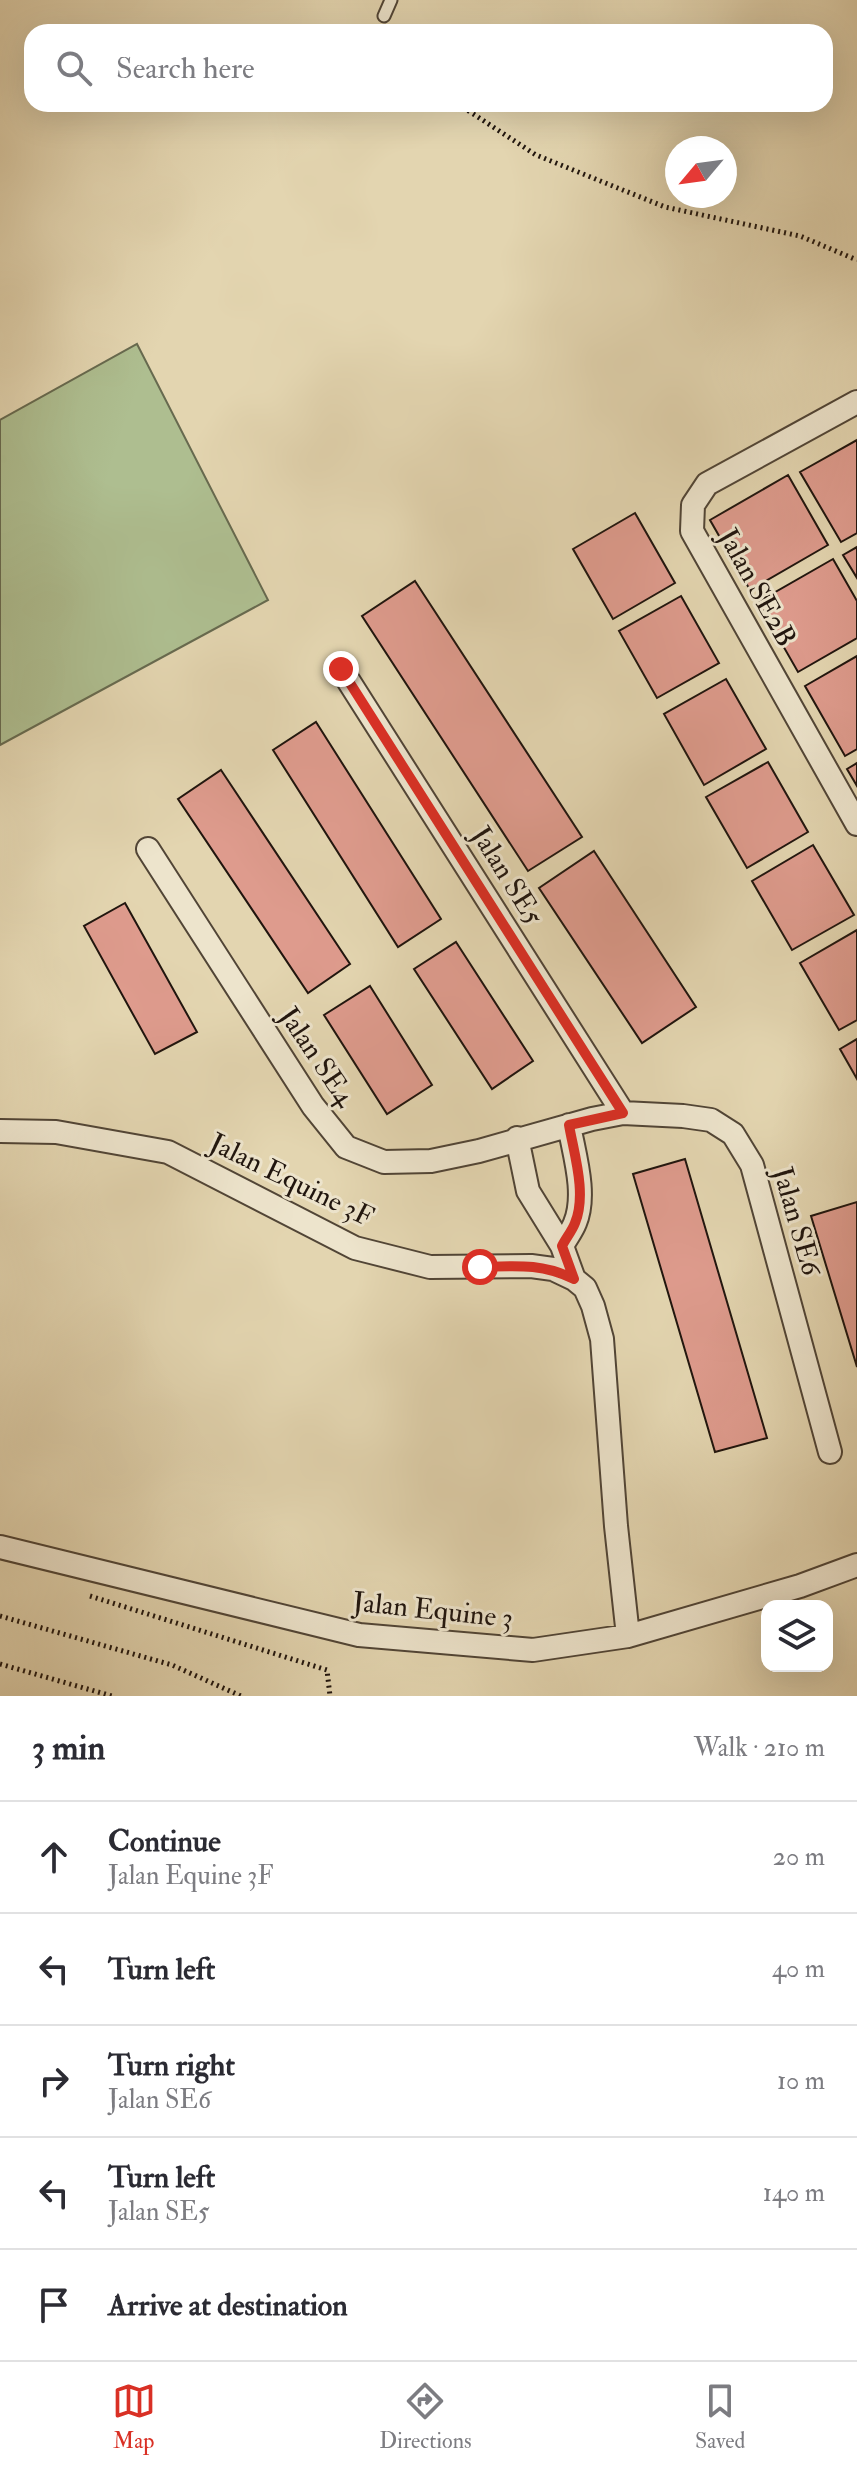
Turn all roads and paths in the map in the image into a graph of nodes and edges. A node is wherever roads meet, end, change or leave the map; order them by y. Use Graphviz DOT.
graph roads {
  1 [pos="391,0"];
  2 [pos="384,16"];
  3 [pos="470,112"];
  4 [pos="857,260"];
  5 [pos="857,402"];
  6 [pos="341,669"];
  7 [pos="857,824"];
  8 [pos="148,849"];
  9 [pos="623,1113"];
  10 [pos="569,1125"];
  11 [pos="0,1131"];
  12 [pos="517,1138"];
  13 [pos="562,1246"];
  14 [pos="574,1279"];
  15 [pos="830,1452"];
  16 [pos="0,1547"];
  17 [pos="857,1565"];
  18 [pos="84,1594"];
  19 [pos="0,1616"];
  20 [pos="628,1636"];
  21 [pos="0,1664"];
  22 [pos="112,1696"];
  23 [pos="241,1696"];
  24 [pos="330,1696"];
  1 -- 2 [label="lane"];
  3 -- 4 [label="path"];
  5 -- 7 [label="street, Jalan SE2B"];
  6 -- 9 [label="street, Jalan SE5"];
  8 -- 12 [label="street, Jalan SE4"];
  9 -- 10 [label="street, Jalan SE6"];
  9 -- 15 [label="street, Jalan SE6"];
  10 -- 12 [label="street, Jalan SE6"];
  10 -- 13 [label="street"];
  11 -- 14 [label="street, Jalan Equine 3F"];
  12 -- 13 [label="street"];
  13 -- 14 [label="street"];
  14 -- 20 [label="street"];
  16 -- 20 [label="street, Jalan Equine 3"];
  17 -- 20 [label="street, Jalan Equine 3"];
  18 -- 24 [label="path"];
  19 -- 23 [label="path"];
  21 -- 22 [label="path"];
}
